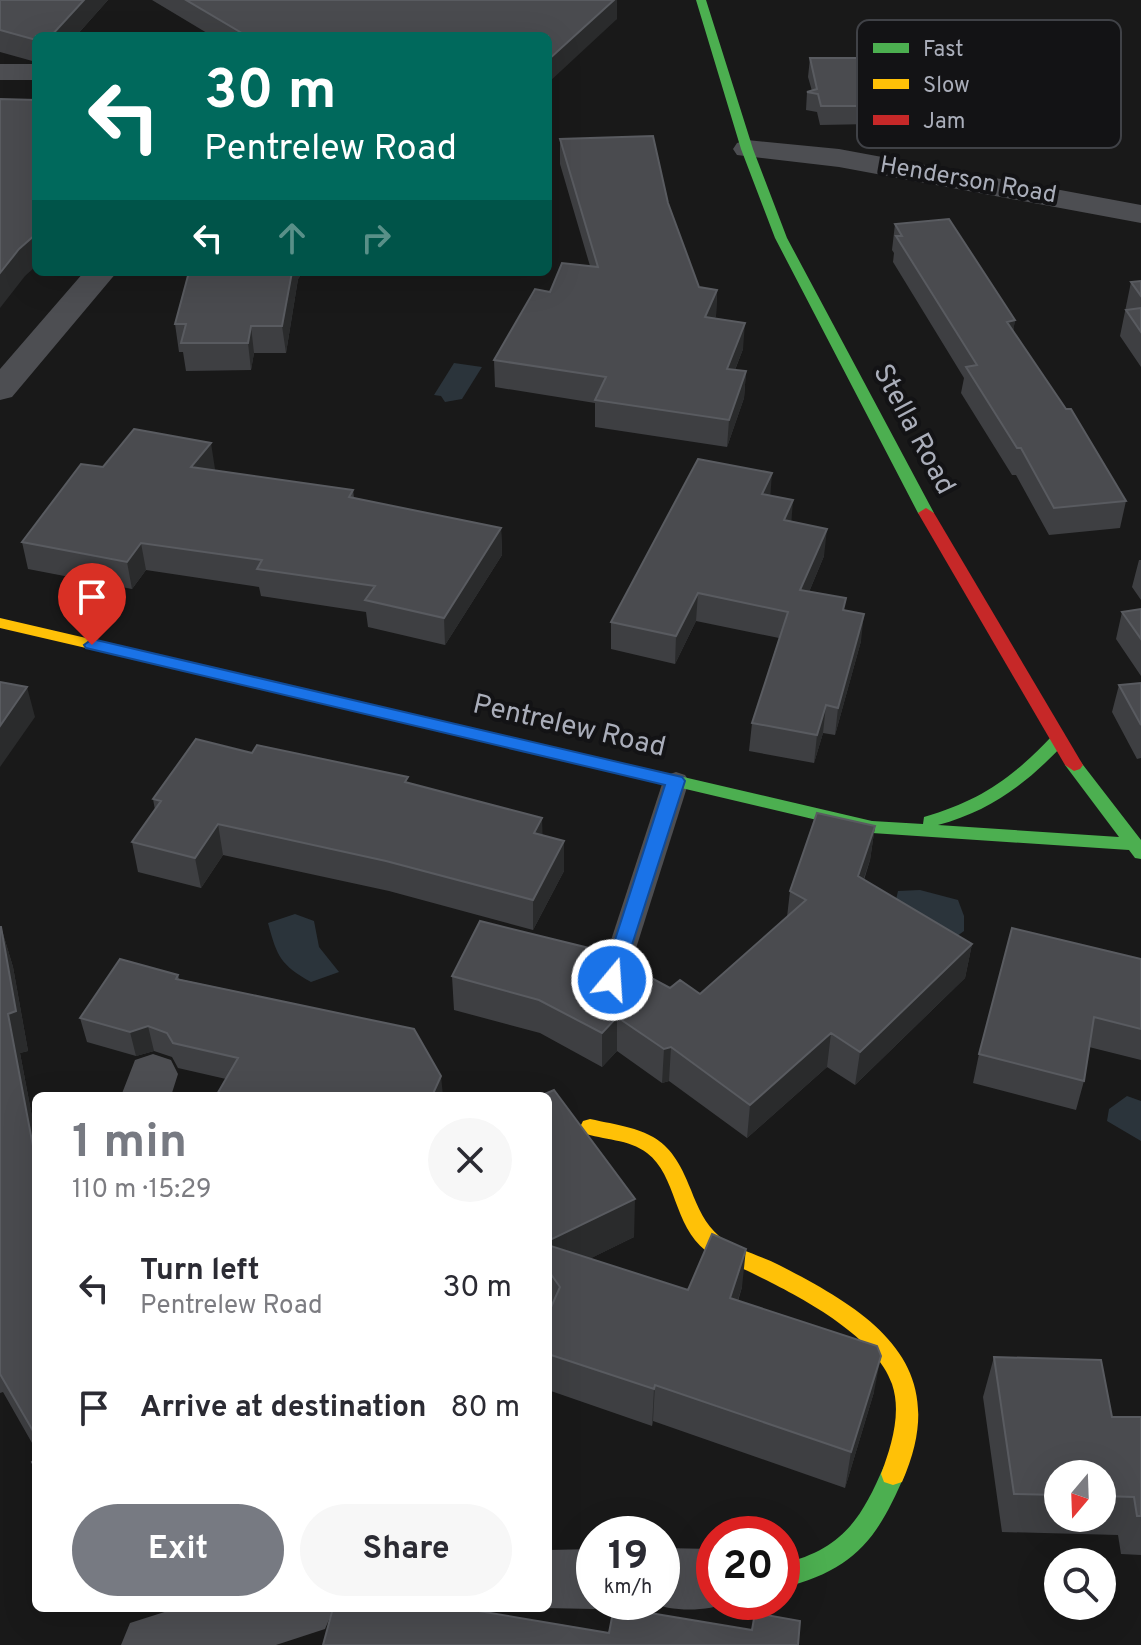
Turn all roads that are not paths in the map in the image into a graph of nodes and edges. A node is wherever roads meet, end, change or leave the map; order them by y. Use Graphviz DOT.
graph roads {
  1 [pos="701,0"];
  2 [pos="0,72"];
  3 [pos="32,72"];
  4 [pos="747,149"];
  5 [pos="1141,214"];
  6 [pos="98,276"];
  7 [pos="0,390"];
  8 [pos="0,623"];
  9 [pos="1058,740"];
  10 [pos="676,781"];
  11 [pos="872,827"];
  12 [pos="1136,849"];
  13 [pos="612,980"];
  14 [pos="590,1127"];
  15 [pos="800,1570"];
  16 [pos="576,1579"];
  17 [pos="552,1580"];
  18 [pos="287,1612"];
  19 [pos="152,1645"];
  1 -- 4 [label="main road, Stella Road"];
  2 -- 3 [label="street"];
  4 -- 5 [label="street, Henderson Road"];
  4 -- 9 [label="main road, Stella Road"];
  6 -- 7 [label="street"];
  8 -- 10 [label="main road, Pentrelew Road"];
  9 -- 11 [label="main road"];
  9 -- 12 [label="main road, Stella Road"];
  10 -- 11 [label="main road, Pentrelew Road"];
  10 -- 13 [label="lane"];
  11 -- 12 [label="main road, Pentrelew Road"];
  14 -- 15 [label="main road"];
  16 -- 17 [label="street"];
  18 -- 19 [label="street"];
}
